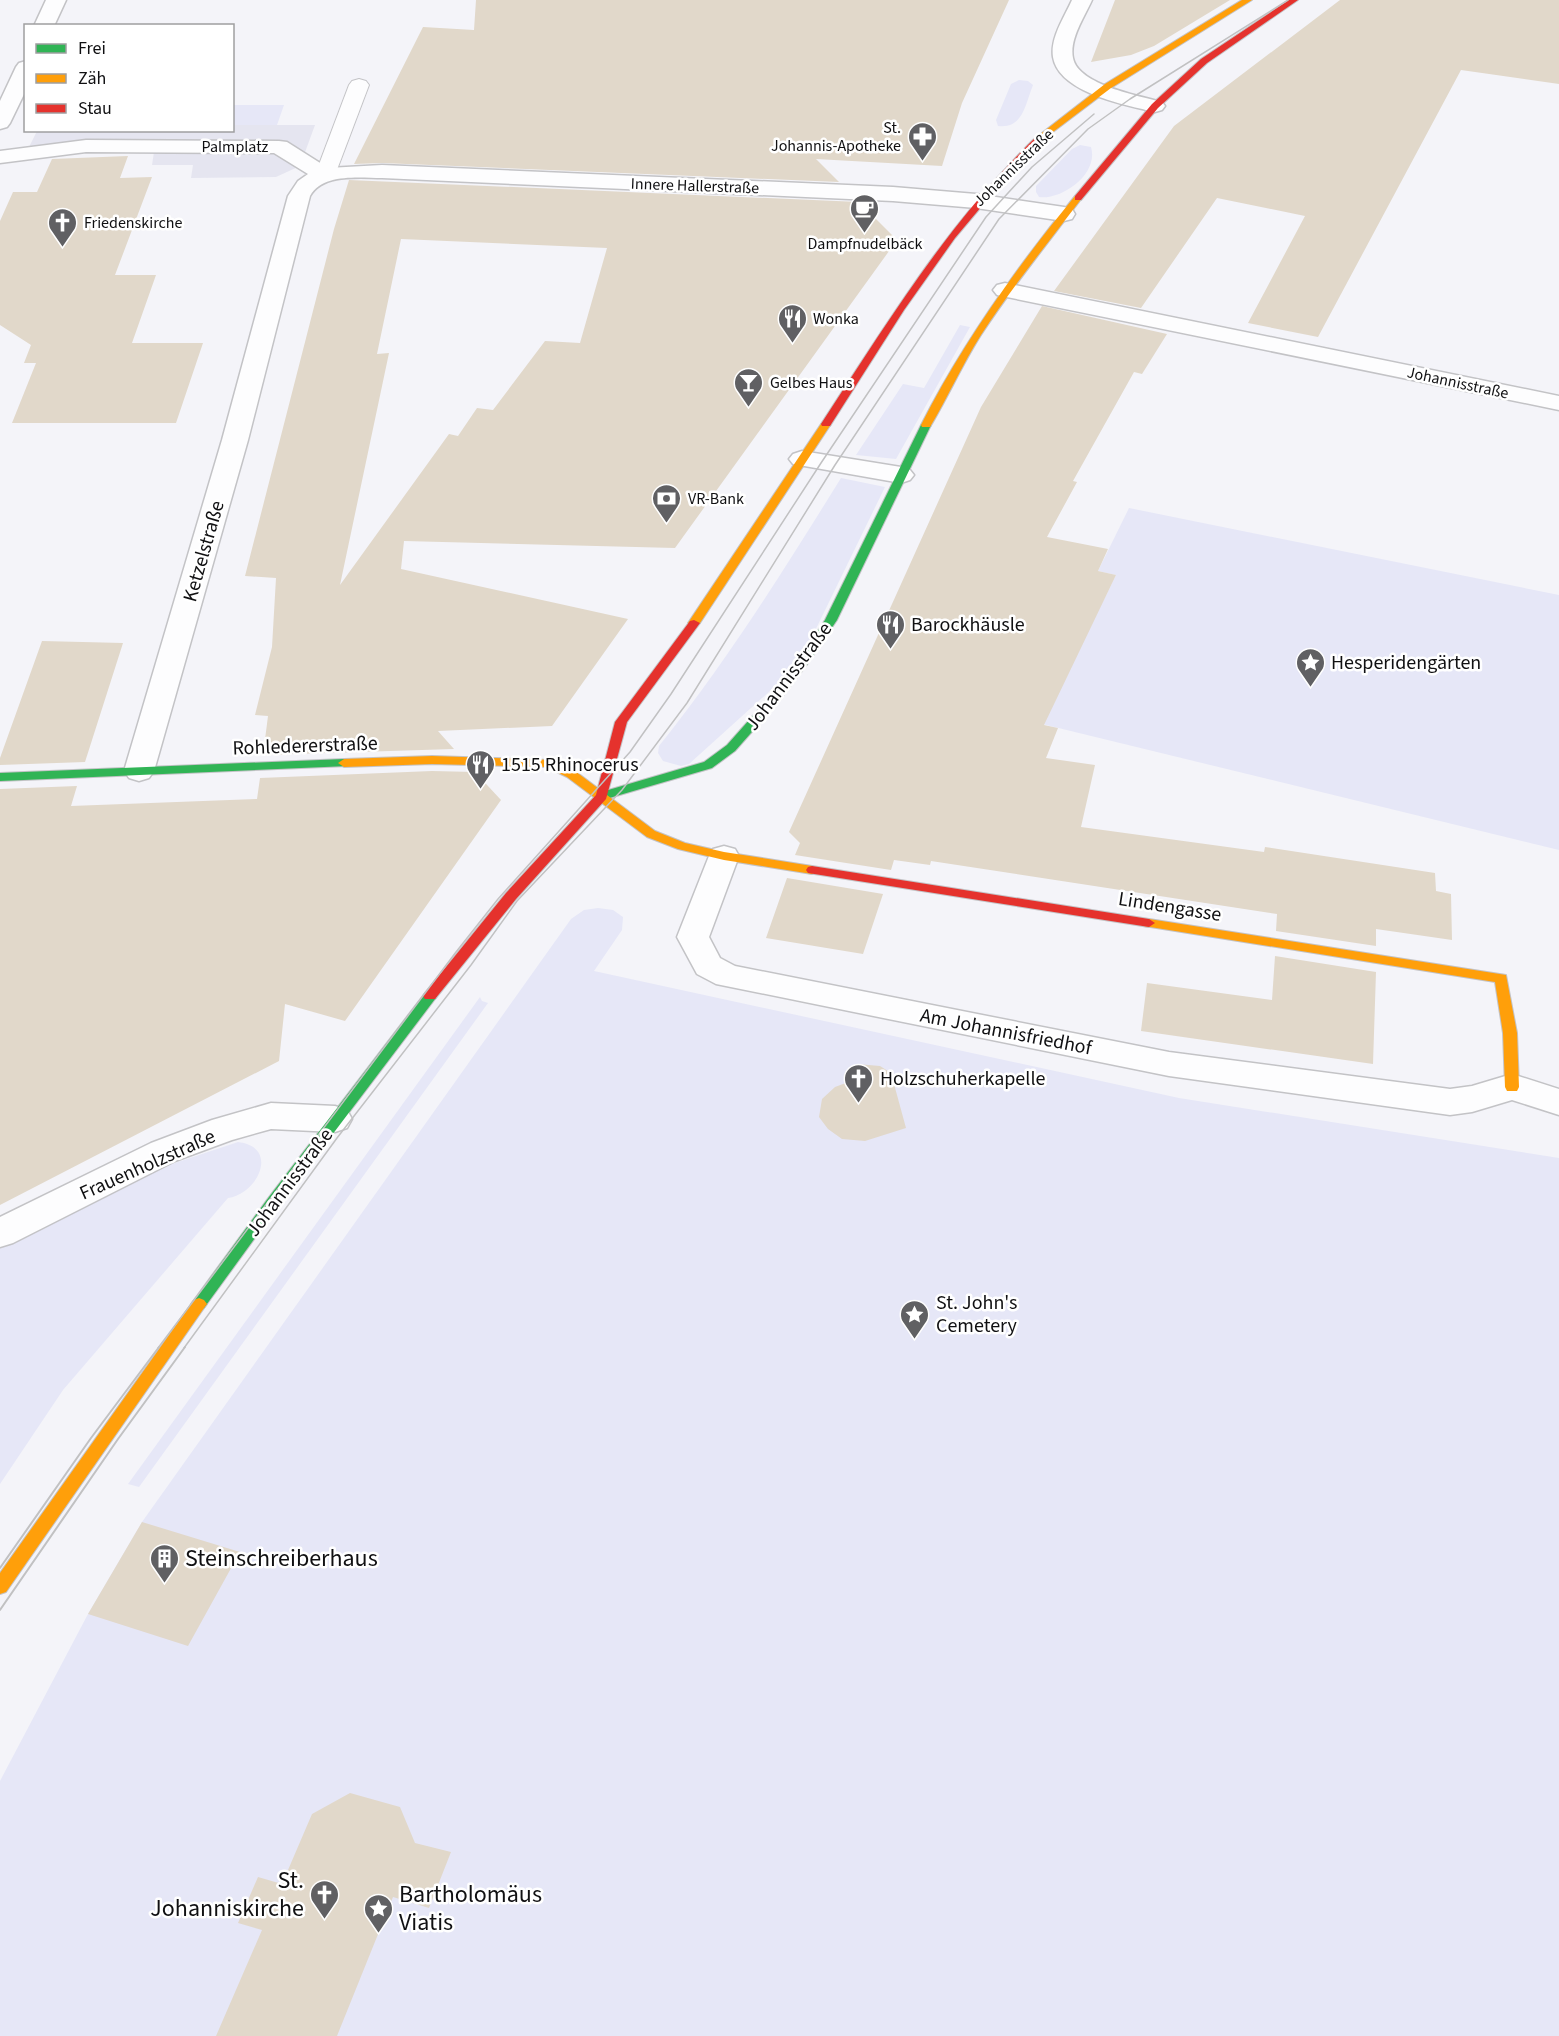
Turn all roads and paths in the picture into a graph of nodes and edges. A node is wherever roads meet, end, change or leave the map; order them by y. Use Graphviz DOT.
graph roads {
  1 [pos="56,0"];
  2 [pos="1082,0"];
  3 [pos="1248,0"];
  4 [pos="1294,0"];
  5 [pos="45,24"];
  6 [pos="24,71"];
  7 [pos="360,85"];
  8 [pos="1102,90"];
  9 [pos="1155,106"];
  10 [pos="0,123"];
  11 [pos="0,157"];
  12 [pos="326,174"];
  13 [pos="976,201"];
  14 [pos="1064,214"];
  15 [pos="1005,290"];
  16 [pos="1559,403"];
  17 [pos="802,459"];
  18 [pos="901,475"];
  19 [pos="139,771"];
  20 [pos="0,777"];
  21 [pos="602,796"];
  22 [pos="724,856"];
  23 [pos="1512,1087"];
  24 [pos="1559,1102"];
  25 [pos="335,1119"];
  26 [pos="0,1233"];
  27 [pos="0,1587"];
  1 -- 5 [label="street"];
  2 -- 8 [label="street"];
  3 -- 8 [label="main road, Johannisstraße"];
  4 -- 9 [label="main road, Johannisstraße"];
  6 -- 10 [label="street"];
  7 -- 12 [label="lane"];
  8 -- 9 [label="street"];
  8 -- 13 [label="main road, Johannisstraße"];
  9 -- 14 [label="main road, Johannisstraße"];
  11 -- 12 [label="street, Palmplatz"];
  12 -- 13 [label="street, Innere Hallerstraße"];
  12 -- 19 [label="street, Ketzelstraße"];
  13 -- 14 [label="street, Innere Hallerstraße"];
  13 -- 17 [label="main road, Johannisstraße"];
  14 -- 15 [label="main road, Johannisstraße"];
  15 -- 16 [label="street, Johannisstraße"];
  15 -- 18 [label="main road, Johannisstraße"];
  17 -- 18 [label="street"];
  17 -- 21 [label="main road, Johannisstraße"];
  18 -- 21 [label="main road, Johannisstraße"];
  19 -- 20 [label="main road, Rohledererstraße"];
  19 -- 21 [label="main road, Rohledererstraße"];
  21 -- 22 [label="main road"];
  21 -- 25 [label="main road, Johannisstraße"];
  22 -- 23 [label="main road, Lindengasse"];
  22 -- 23 [label="street, Am Johannisfriedhof"];
  23 -- 24 [label="street"];
  25 -- 26 [label="street, Frauenholzstraße"];
  25 -- 27 [label="main road, Johannisstraße"];
}
